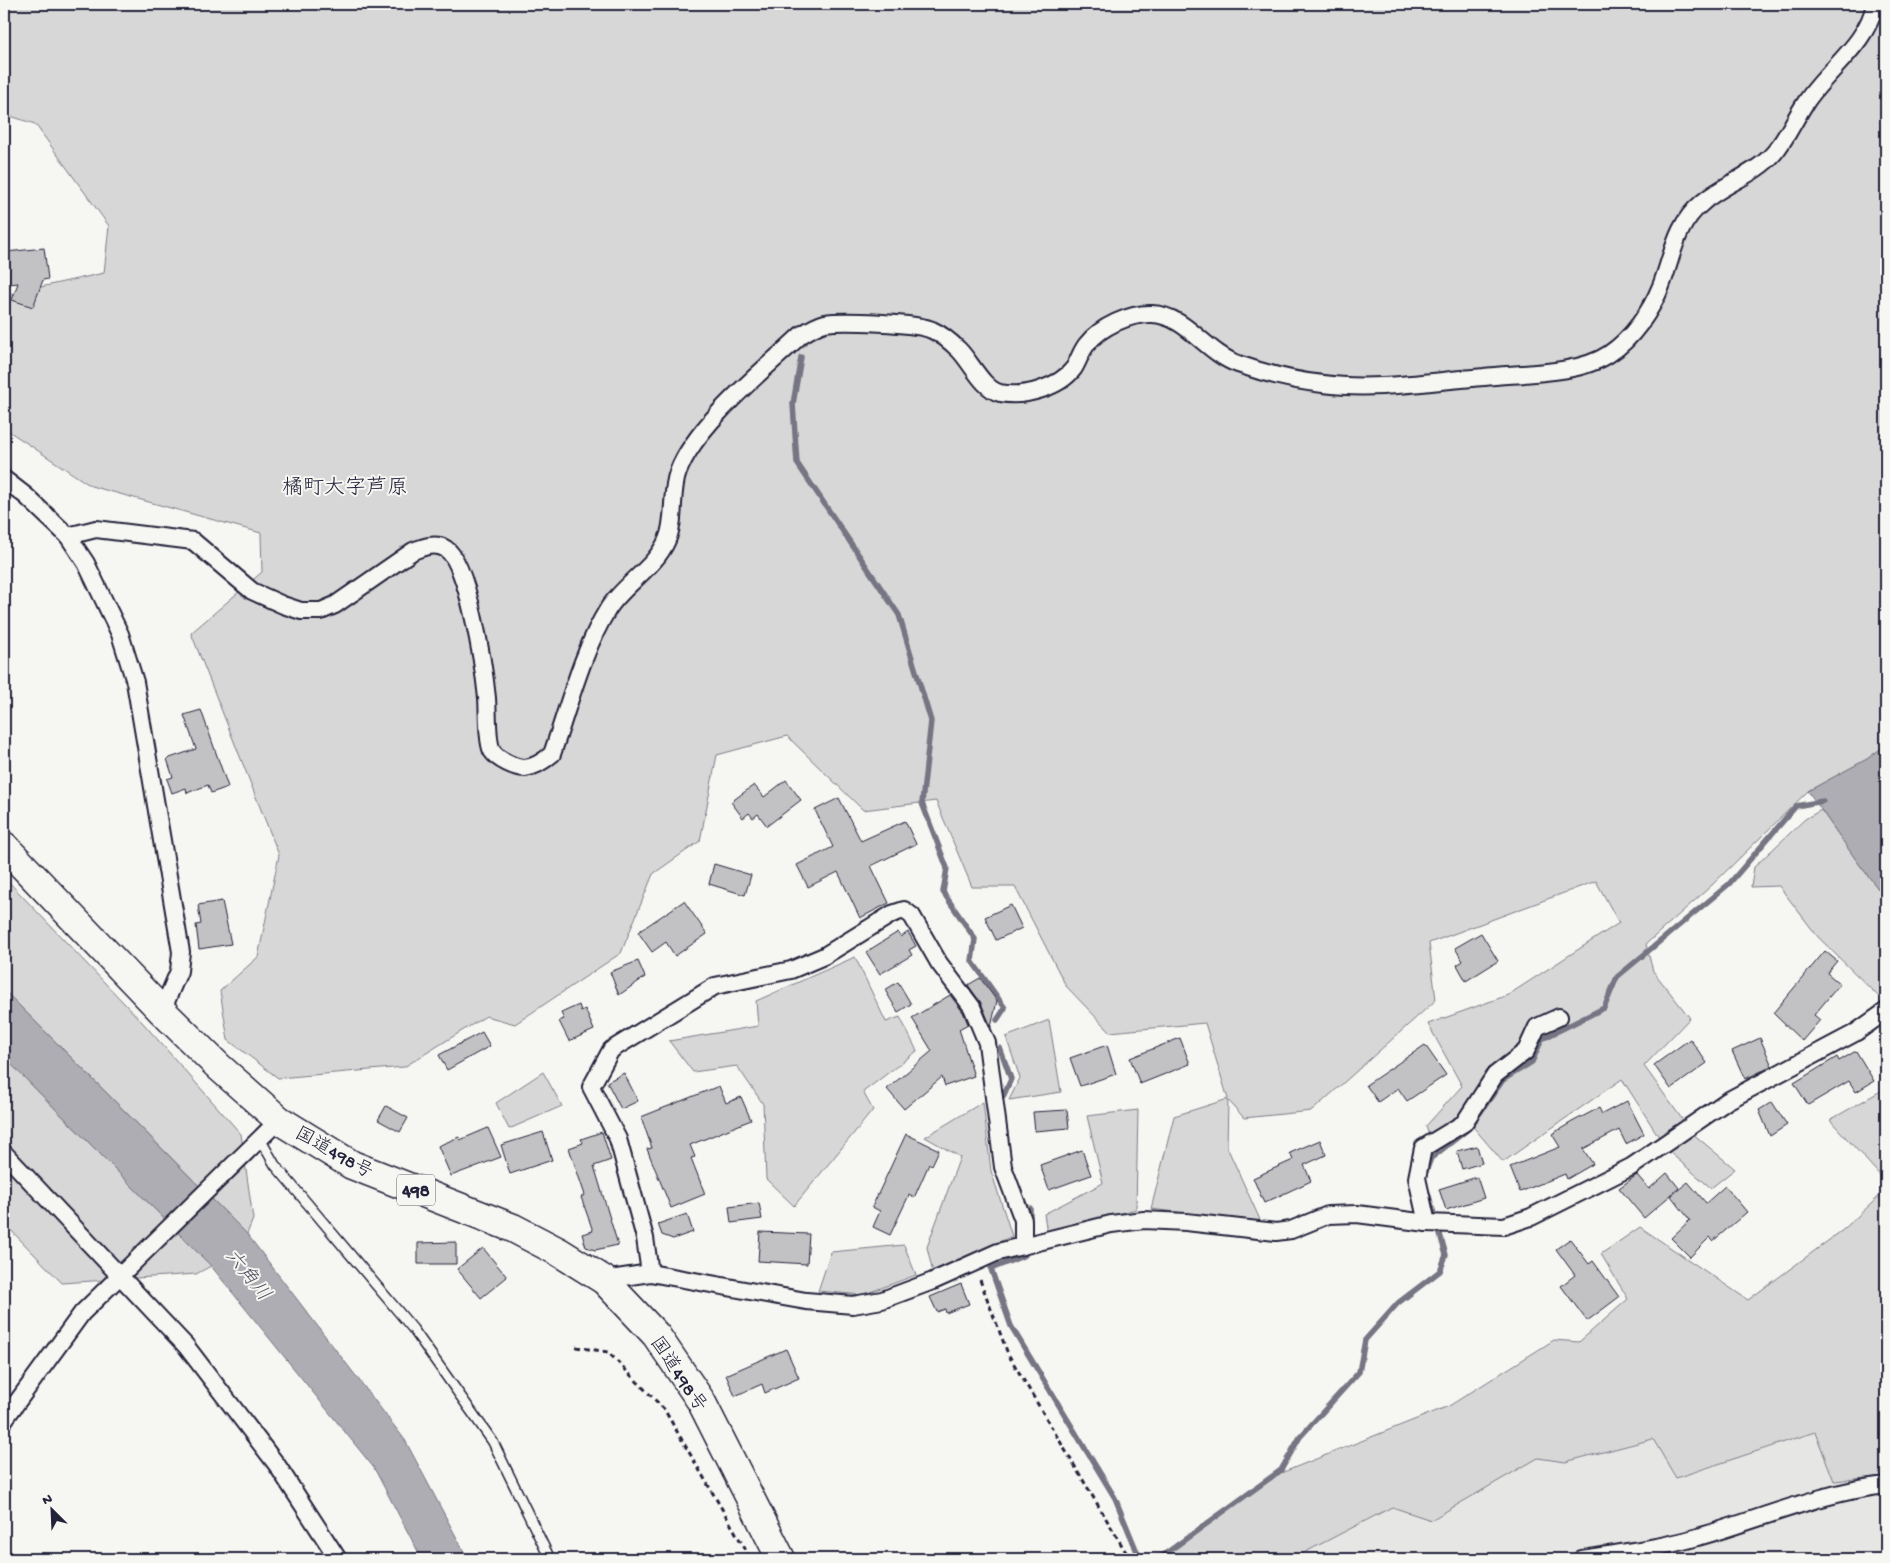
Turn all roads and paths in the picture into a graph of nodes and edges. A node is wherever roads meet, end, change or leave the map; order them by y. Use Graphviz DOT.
graph roads {
  1 [pos="1875,4"];
  2 [pos="4,479"];
  3 [pos="68,536"];
  4 [pos="4,846"];
  5 [pos="162,1011"];
  6 [pos="1886,1011"];
  7 [pos="1559,1016"];
  8 [pos="279,1120"];
  9 [pos="256,1144"];
  10 [pos="4,1153"];
  11 [pos="1427,1223"];
  12 [pos="1023,1246"];
  13 [pos="974,1263"];
  14 [pos="650,1273"];
  15 [pos="122,1274"];
  16 [pos="604,1280"];
  17 [pos="576,1347"];
  18 [pos="4,1420"];
  19 [pos="1886,1485"];
  20 [pos="338,1559"];
  21 [pos="550,1559"];
  22 [pos="751,1559"];
  23 [pos="781,1559"];
  24 [pos="1130,1559"];
  25 [pos="1582,1559"];
  1 -- 3 [label="street"];
  2 -- 3 [label="street"];
  3 -- 5 [label="street"];
  4 -- 5 [label="highway, 国道498号 / 498"];
  5 -- 8 [label="highway, 国道498号 / 498"];
  6 -- 11 [label="street"];
  7 -- 11 [label="street"];
  8 -- 9 [label="street"];
  8 -- 16 [label="highway, 国道498号 / 498"];
  9 -- 15 [label="street"];
  9 -- 21 [label="lane"];
  10 -- 15 [label="street"];
  11 -- 12 [label="street"];
  12 -- 13 [label="street"];
  12 -- 14 [label="street"];
  13 -- 14 [label="street"];
  13 -- 24 [label="path"];
  14 -- 16 [label="street"];
  15 -- 18 [label="street"];
  15 -- 20 [label="street"];
  16 -- 23 [label="highway, 国道498号 / 498"];
  17 -- 22 [label="path"];
  19 -- 25 [label="street"];
}
